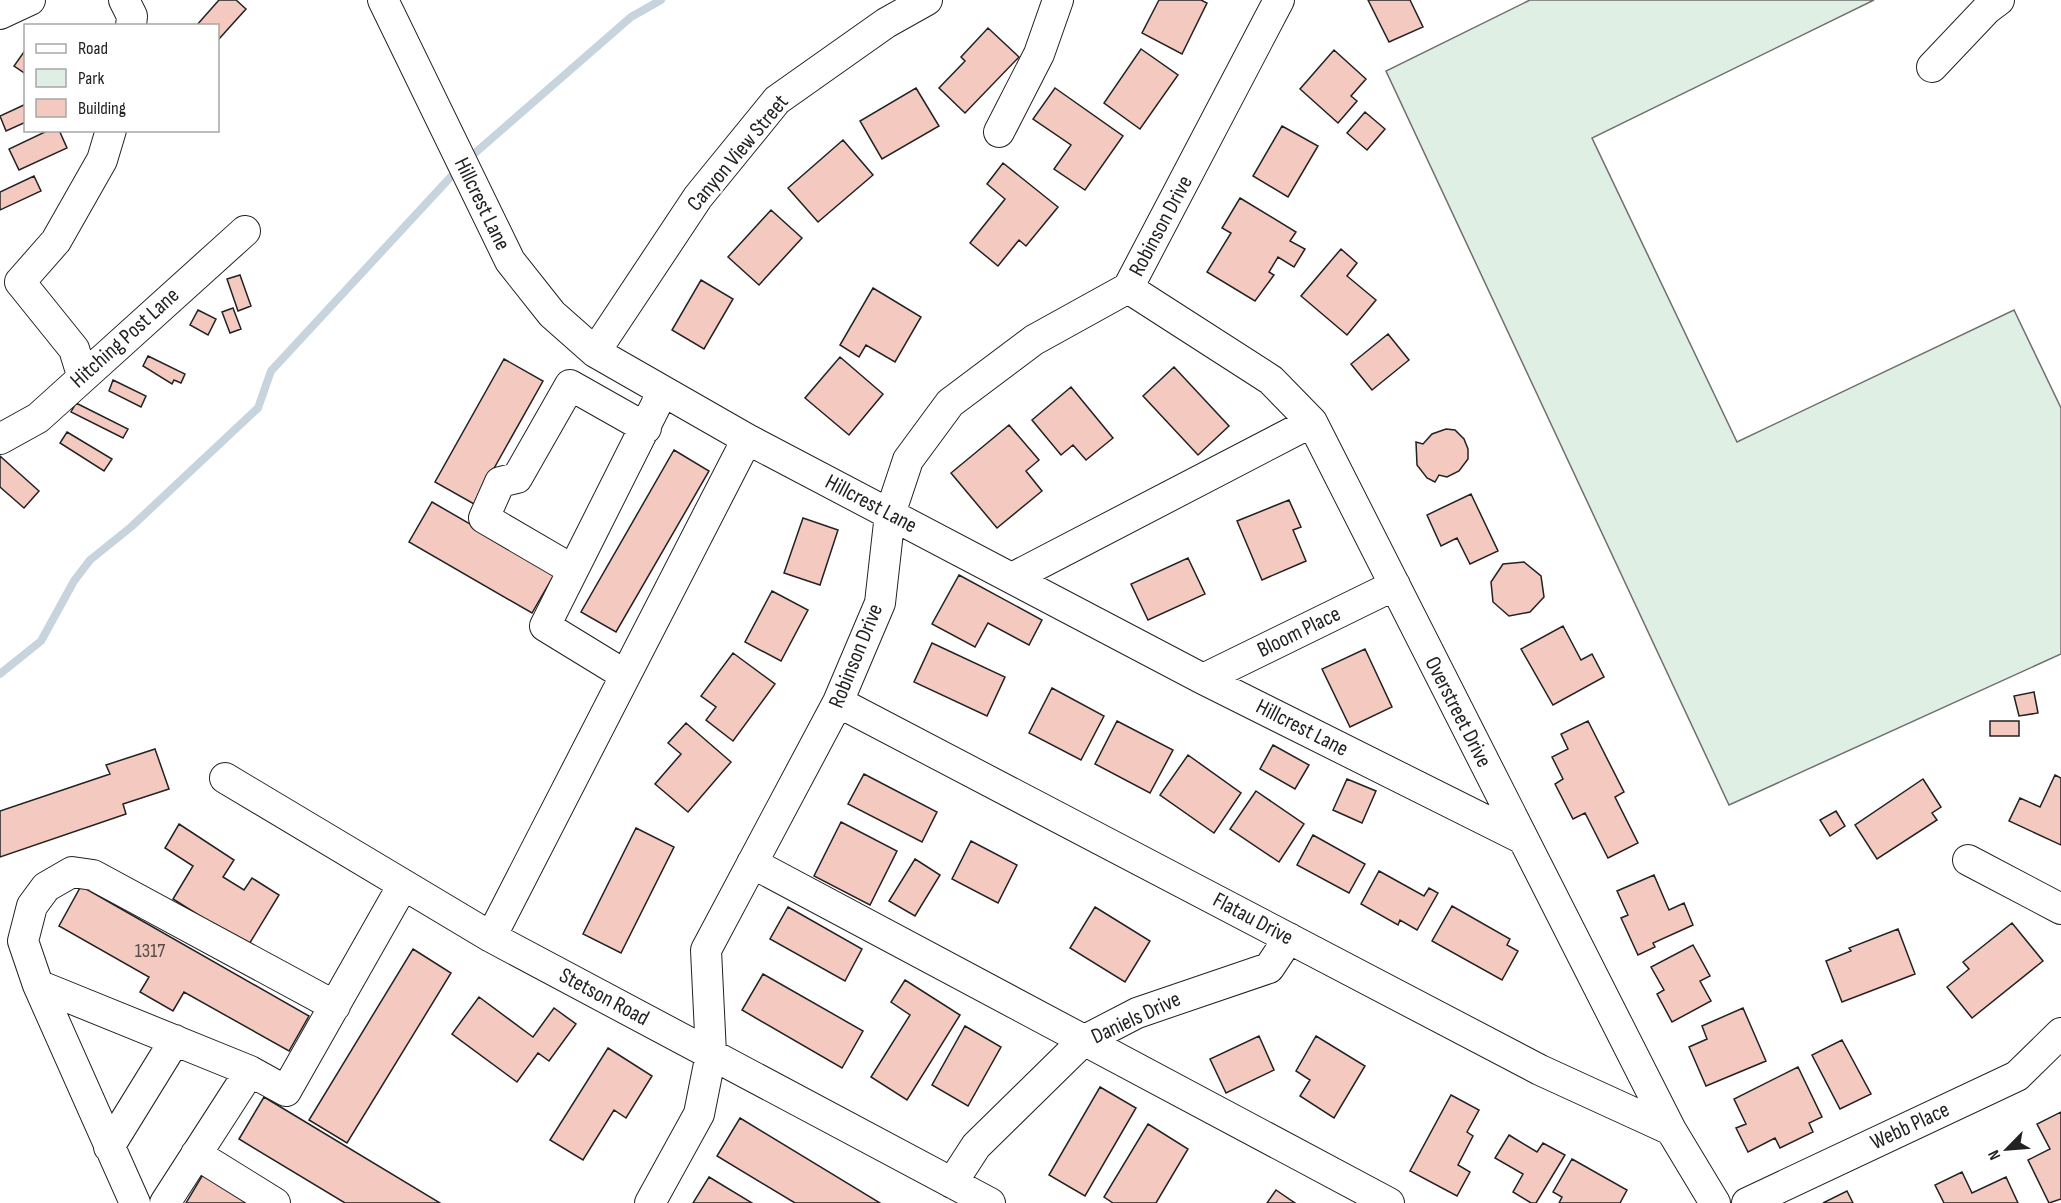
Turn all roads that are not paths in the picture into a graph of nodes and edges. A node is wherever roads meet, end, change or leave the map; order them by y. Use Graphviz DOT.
graph roads {
  1 [pos="30,0"];
  2 [pos="124,0"];
  3 [pos="383,0"];
  4 [pos="927,0"];
  5 [pos="1058,0"];
  6 [pos="1279,0"];
  7 [pos="1999,0"];
  8 [pos="0,14"];
  9 [pos="131,24"];
  10 [pos="1932,67"];
  11 [pos="110,132"];
  12 [pos="999,132"];
  13 [pos="245,231"];
  14 [pos="10,285"];
  15 [pos="1128,288"];
  16 [pos="595,352"];
  17 [pos="82,375"];
  18 [pos="663,391"];
  19 [pos="1312,422"];
  20 [pos="645,429"];
  21 [pos="0,439"];
  22 [pos="747,439"];
  23 [pos="890,514"];
  24 [pos="573,570"];
  25 [pos="1012,578"];
  26 [pos="1395,585"];
  27 [pos="625,675"];
  28 [pos="1203,679"];
  29 [pos="838,702"];
  30 [pos="225,778"];
  31 [pos="1521,838"];
  32 [pos="1968,860"];
  33 [pos="752,863"];
  34 [pos="403,885"];
  35 [pos="2061,909"];
  36 [pos="491,937"];
  37 [pos="1289,938"];
  38 [pos="38,985"];
  39 [pos="334,1006"];
  40 [pos="2061,1033"];
  41 [pos="175,1040"];
  42 [pos="1083,1041"];
  43 [pos="711,1054"];
  44 [pos="250,1071"];
  45 [pos="1671,1130"];
  46 [pos="109,1148"];
  47 [pos="196,1154"];
  48 [pos="952,1183"];
  49 [pos="135,1203"];
  50 [pos="165,1203"];
  51 [pos="275,1203"];
  52 [pos="650,1203"];
  53 [pos="990,1203"];
  54 [pos="1389,1203"];
  55 [pos="1715,1203"];
  56 [pos="1747,1203"];
  1 -- 8 [label="street"];
  2 -- 9 [label="street"];
  3 -- 16 [label="street, Hillcrest Lane"];
  4 -- 16 [label="street, Canyon View Street"];
  5 -- 12 [label="street"];
  6 -- 15 [label="street, Robinson Drive"];
  7 -- 10 [label="street"];
  11 -- 14 [label="street"];
  13 -- 17 [label="street, Hitching Post Lane"];
  14 -- 17 [label="street"];
  15 -- 19 [label="street, Overstreet Drive"];
  15 -- 23 [label="street, Robinson Drive"];
  16 -- 18 [label="street, Hillcrest Lane"];
  17 -- 21 [label="street, Hitching Post Lane"];
  18 -- 20 [label="street"];
  18 -- 22 [label="street, Hillcrest Lane"];
  19 -- 25 [label="street"];
  19 -- 26 [label="street, Overstreet Drive"];
  20 -- 24 [label="street"];
  20 -- 24 [label="street"];
  22 -- 23 [label="street, Hillcrest Lane"];
  22 -- 27 [label="street"];
  23 -- 25 [label="street, Hillcrest Lane"];
  23 -- 29 [label="street, Robinson Drive"];
  24 -- 27 [label="street"];
  25 -- 28 [label="street, Hillcrest Lane"];
  26 -- 28 [label="street, Bloom Place"];
  26 -- 31 [label="street, Overstreet Drive"];
  27 -- 36 [label="street"];
  28 -- 31 [label="street, Hillcrest Lane"];
  29 -- 33 [label="street, Robinson Drive"];
  29 -- 37 [label="street, Flatau Drive"];
  30 -- 34 [label="street, Stetson Road"];
  31 -- 45 [label="street, Overstreet Drive"];
  32 -- 35 [label="street"];
  33 -- 42 [label="street"];
  33 -- 43 [label="street, Robinson Drive"];
  34 -- 36 [label="street, Stetson Road"];
  34 -- 39 [label="street"];
  36 -- 43 [label="street, Stetson Road"];
  37 -- 42 [label="street, Daniels Drive"];
  37 -- 45 [label="street, Flatau Drive"];
  38 -- 39 [label="street"];
  38 -- 41 [label="street"];
  38 -- 46 [label="street"];
  39 -- 44 [label="street"];
  40 -- 56 [label="street, Webb Place"];
  41 -- 44 [label="street"];
  41 -- 46 [label="street"];
  42 -- 48 [label="street, Daniels Drive"];
  42 -- 54 [label="street"];
  43 -- 48 [label="street, Stetson Road"];
  43 -- 52 [label="street, Robinson Drive"];
  44 -- 47 [label="street"];
  45 -- 55 [label="street, Overstreet Drive"];
  46 -- 49 [label="street"];
  47 -- 50 [label="street"];
  47 -- 51 [label="street"];
  48 -- 53 [label="street, Stetson Road"];
}
